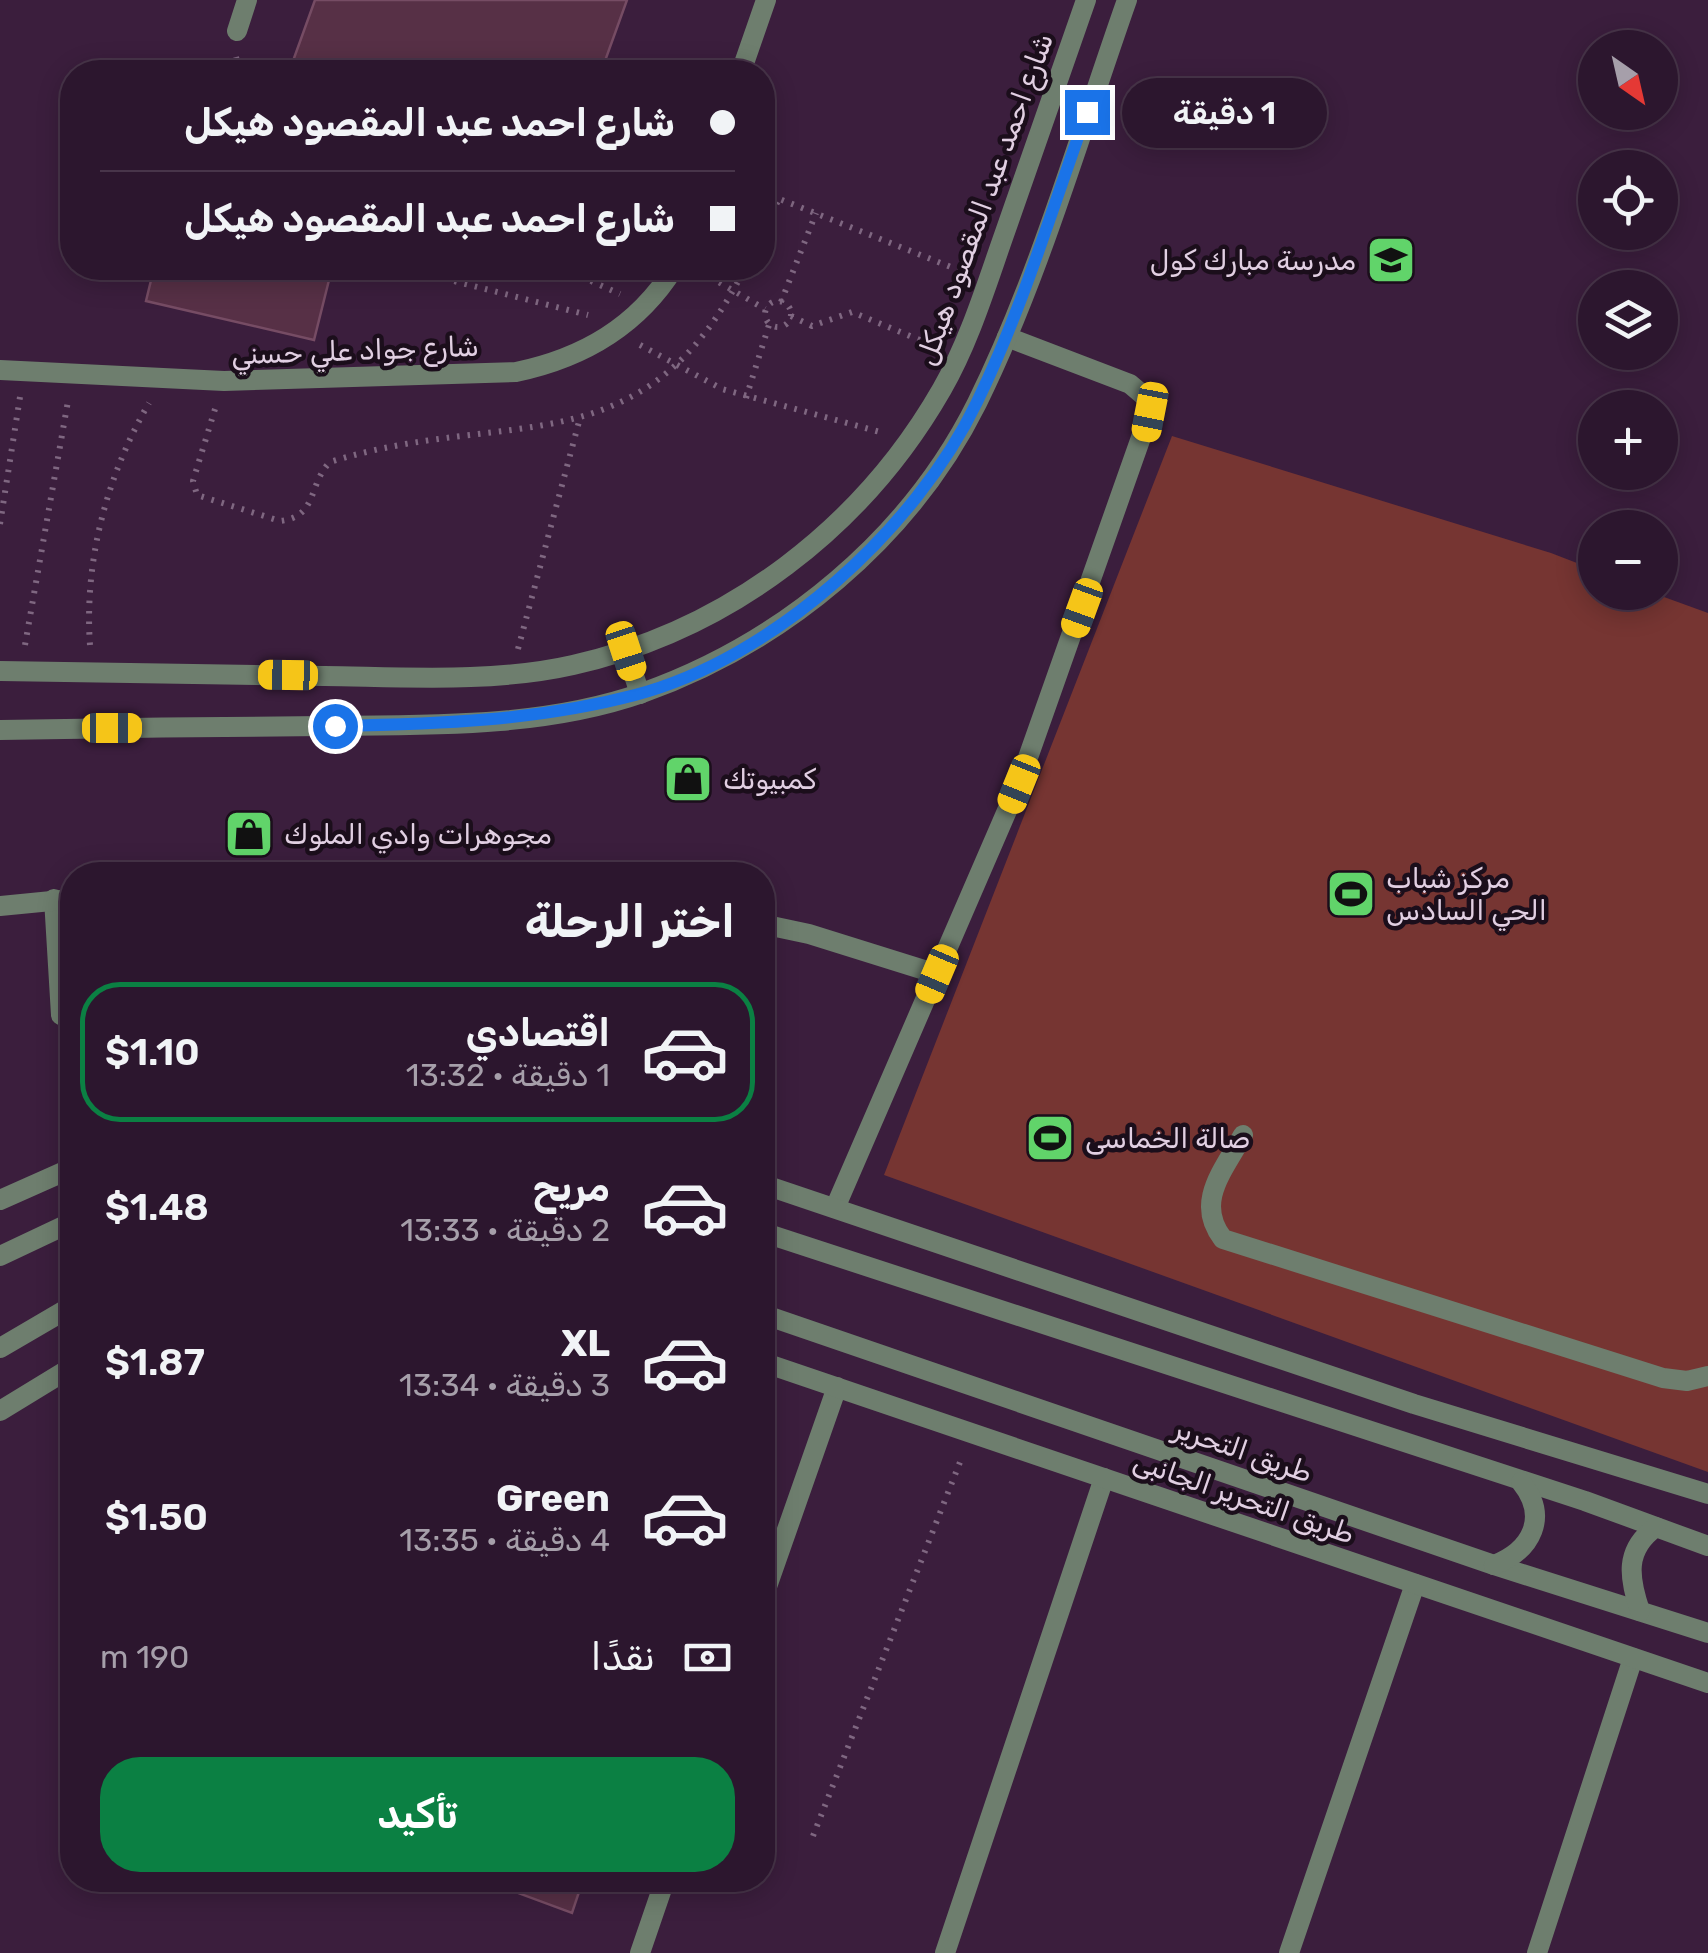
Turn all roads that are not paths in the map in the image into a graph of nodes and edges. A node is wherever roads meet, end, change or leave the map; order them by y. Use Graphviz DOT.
graph roads {
  1 [pos="247,0"];
  2 [pos="766,0"];
  3 [pos="1086,0"];
  4 [pos="1127,0"];
  5 [pos="236,32"];
  6 [pos="745,60"];
  7 [pos="665,280"];
  8 [pos="1006,337"];
  9 [pos="0,370"];
  10 [pos="626,651"];
  11 [pos="10,671"];
  12 [pos="640,694"];
  13 [pos="0,730"];
  14 [pos="60,898"];
  15 [pos="0,906"];
  16 [pos="775,927"];
  17 [pos="937,974"];
  18 [pos="1243,1136"];
  19 [pos="60,1173"];
  20 [pos="775,1188"];
  21 [pos="0,1200"];
  22 [pos="835,1208"];
  23 [pos="60,1228"];
  24 [pos="775,1236"];
  25 [pos="0,1256"];
  26 [pos="60,1313"];
  27 [pos="775,1318"];
  28 [pos="0,1348"];
  29 [pos="775,1366"];
  30 [pos="60,1374"];
  31 [pos="1708,1376"];
  32 [pos="837,1387"];
  33 [pos="0,1411"];
  34 [pos="1104,1478"];
  35 [pos="1521,1482"];
  36 [pos="1708,1494"];
  37 [pos="1656,1527"];
  38 [pos="1708,1546"];
  39 [pos="775,1564"];
  40 [pos="1494,1564"];
  41 [pos="1415,1584"];
  42 [pos="1640,1611"];
  43 [pos="1708,1633"];
  44 [pos="1633,1658"];
  45 [pos="1708,1683"];
  46 [pos="661,1892"];
  47 [pos="640,1953"];
  48 [pos="945,1953"];
  49 [pos="1289,1953"];
  50 [pos="1538,1953"];
  1 -- 5 [label="street"];
  2 -- 6 [label="street"];
  3 -- 10 [label="street, شارع احمد عبد المقصود هيكل"];
  4 -- 8 [label="street"];
  7 -- 9 [label="street, شارع جواد علي حسني"];
  8 -- 12 [label="street"];
  8 -- 17 [label="street"];
  10 -- 11 [label="street, شارع احمد عبد المقصود هيكل"];
  10 -- 12 [label="street"];
  12 -- 13 [label="street"];
  14 -- 15 [label="street"];
  16 -- 17 [label="street"];
  17 -- 22 [label="street"];
  18 -- 31 [label="street"];
  19 -- 21 [label="street"];
  20 -- 22 [label="street"];
  22 -- 36 [label="street"];
  23 -- 25 [label="street"];
  24 -- 35 [label="street, طريق التحرير"];
  26 -- 28 [label="street"];
  27 -- 40 [label="street, طريق التحرير"];
  29 -- 32 [label="street, طريق التحرير الجانبى"];
  30 -- 33 [label="street"];
  32 -- 34 [label="street, طريق التحرير الجانبى"];
  32 -- 39 [label="street"];
  34 -- 41 [label="street, طريق التحرير الجانبى"];
  34 -- 48 [label="street"];
  35 -- 37 [label="street, طريق التحرير"];
  35 -- 40 [label="street"];
  37 -- 38 [label="street, طريق التحرير"];
  37 -- 42 [label="street"];
  40 -- 42 [label="street, طريق التحرير"];
  41 -- 44 [label="street, طريق التحرير الجانبى"];
  41 -- 49 [label="street"];
  42 -- 43 [label="street, طريق التحرير"];
  44 -- 45 [label="street, طريق التحرير الجانبى"];
  44 -- 50 [label="street"];
  46 -- 47 [label="street"];
}
